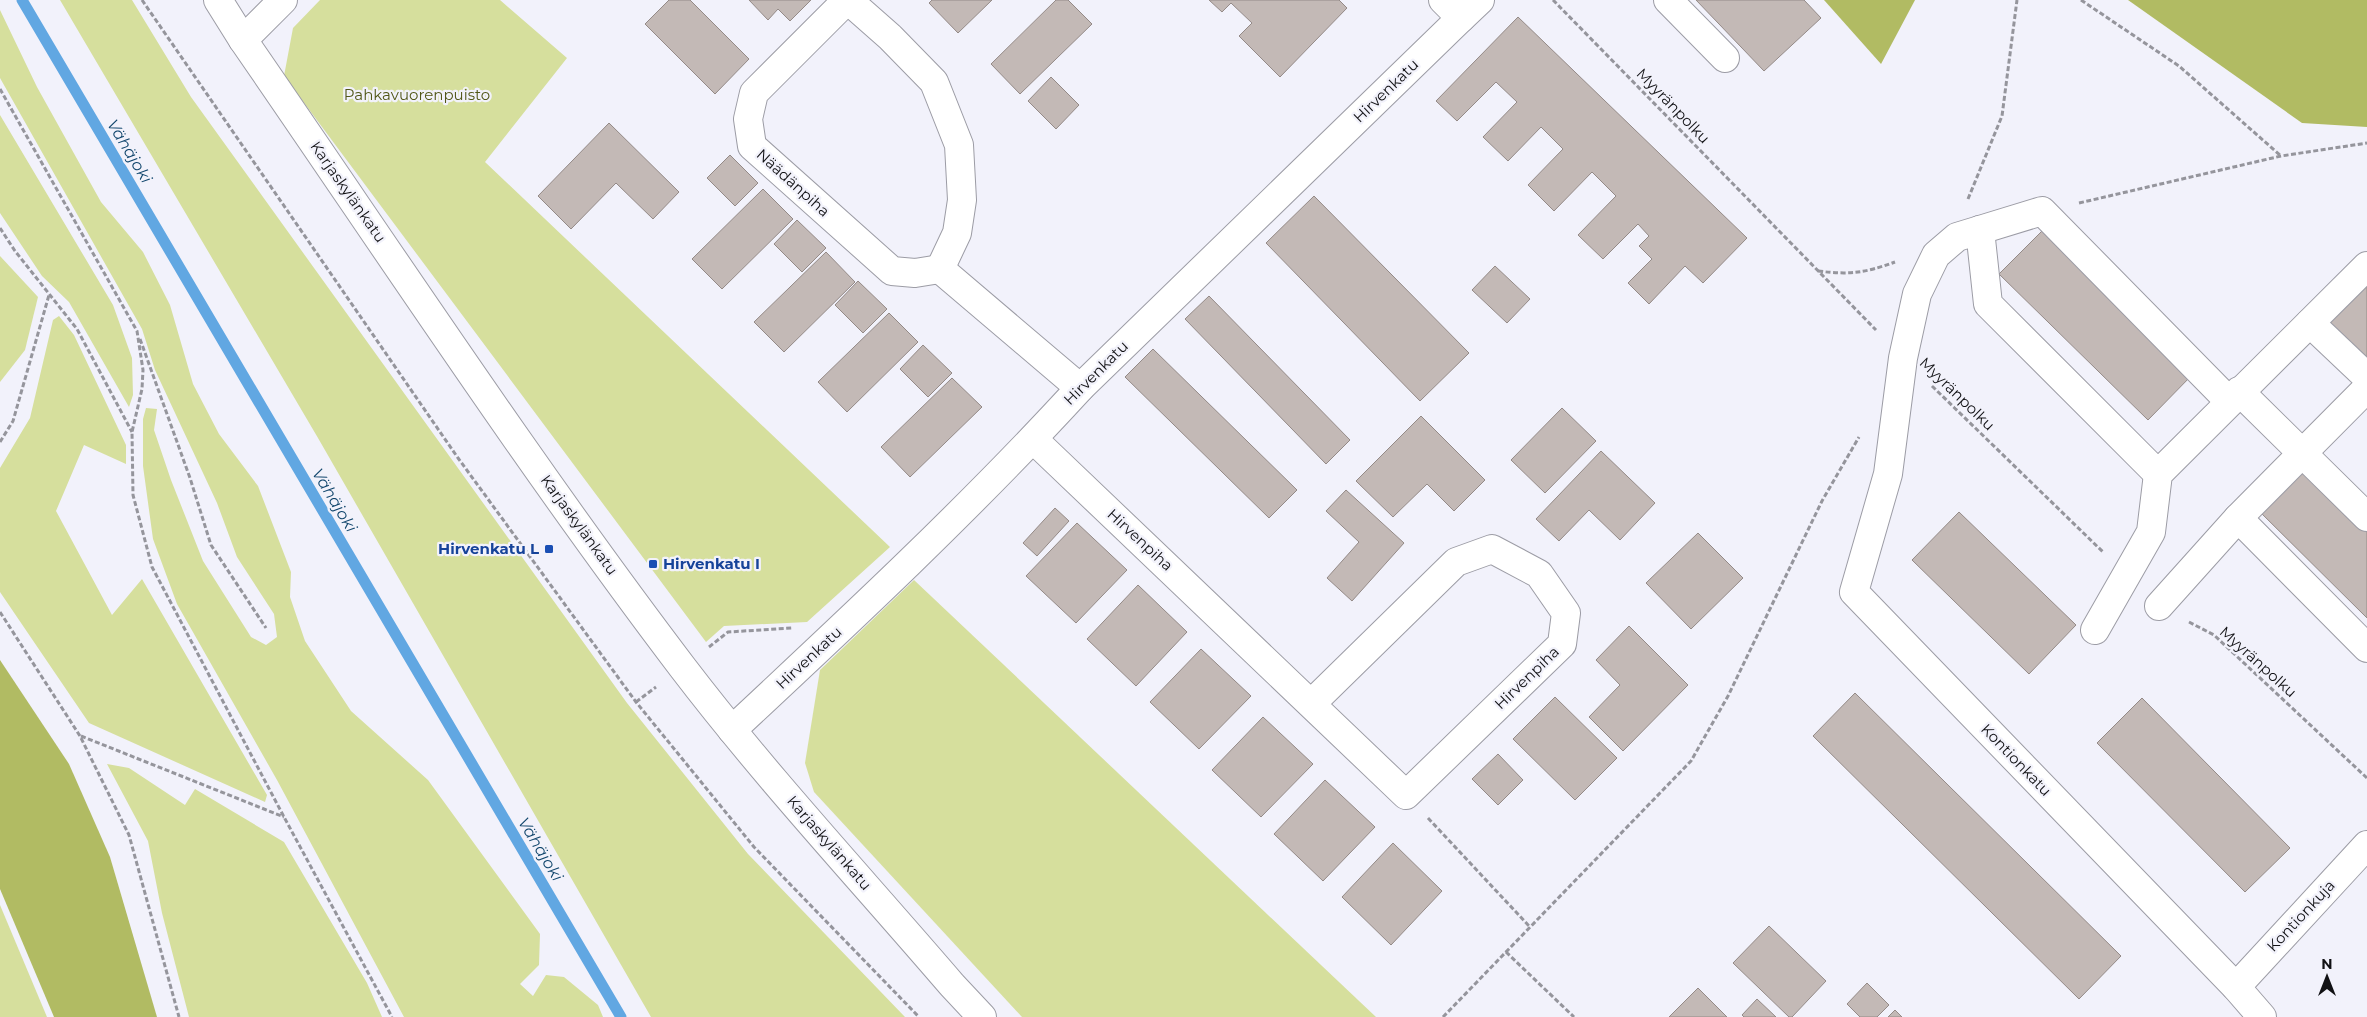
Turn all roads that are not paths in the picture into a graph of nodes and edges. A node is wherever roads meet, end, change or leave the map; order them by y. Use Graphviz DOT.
graph roads {
  1 [pos="218,0"];
  2 [pos="283,0"];
  3 [pos="848,0"];
  4 [pos="1668,0"];
  5 [pos="1461,6"];
  6 [pos="243,40"];
  7 [pos="1725,58"];
  8 [pos="1969,233"];
  9 [pos="2367,266"];
  10 [pos="940,269"];
  11 [pos="2310,323"];
  12 [pos="2367,378"];
  13 [pos="1080,388"];
  14 [pos="2367,388"];
  15 [pos="2234,396"];
  16 [pos="1033,439"];
  17 [pos="2302,453"];
  18 [pos="2158,474"];
  19 [pos="2367,517"];
  20 [pos="2238,518"];
  21 [pos="2159,606"];
  22 [pos="2095,630"];
  23 [pos="2367,648"];
  24 [pos="1312,703"];
  25 [pos="732,730"];
  26 [pos="2367,845"];
  27 [pos="2236,987"];
  28 [pos="982,1017"];
  29 [pos="2262,1017"];
  1 -- 6 [label="street, Karjaskylänkatu"];
  2 -- 6 [label="street"];
  3 -- 10 [label="street, Näädänpiha"];
  3 -- 10 [label="street, Näädänpiha"];
  4 -- 7 [label="street"];
  5 -- 13 [label="street, Hirvenkatu"];
  6 -- 25 [label="street, Karjaskylänkatu"];
  8 -- 15 [label="street"];
  8 -- 18 [label="street"];
  8 -- 27 [label="street, Kontionkatu"];
  9 -- 11 [label="street"];
  10 -- 13 [label="street"];
  11 -- 12 [label="street"];
  11 -- 15 [label="street"];
  13 -- 16 [label="street, Hirvenkatu"];
  14 -- 17 [label="street"];
  15 -- 17 [label="street"];
  15 -- 18 [label="street"];
  16 -- 24 [label="street, Hirvenpiha"];
  16 -- 25 [label="street, Hirvenkatu"];
  17 -- 19 [label="street"];
  17 -- 20 [label="street"];
  18 -- 22 [label="street"];
  20 -- 21 [label="street"];
  20 -- 23 [label="street"];
  24 -- 24 [label="street, Hirvenpiha"];
  25 -- 28 [label="street, Karjaskylänkatu"];
  26 -- 27 [label="street, Kontionkuja"];
  27 -- 29 [label="street, Kontionkatu"];
}
